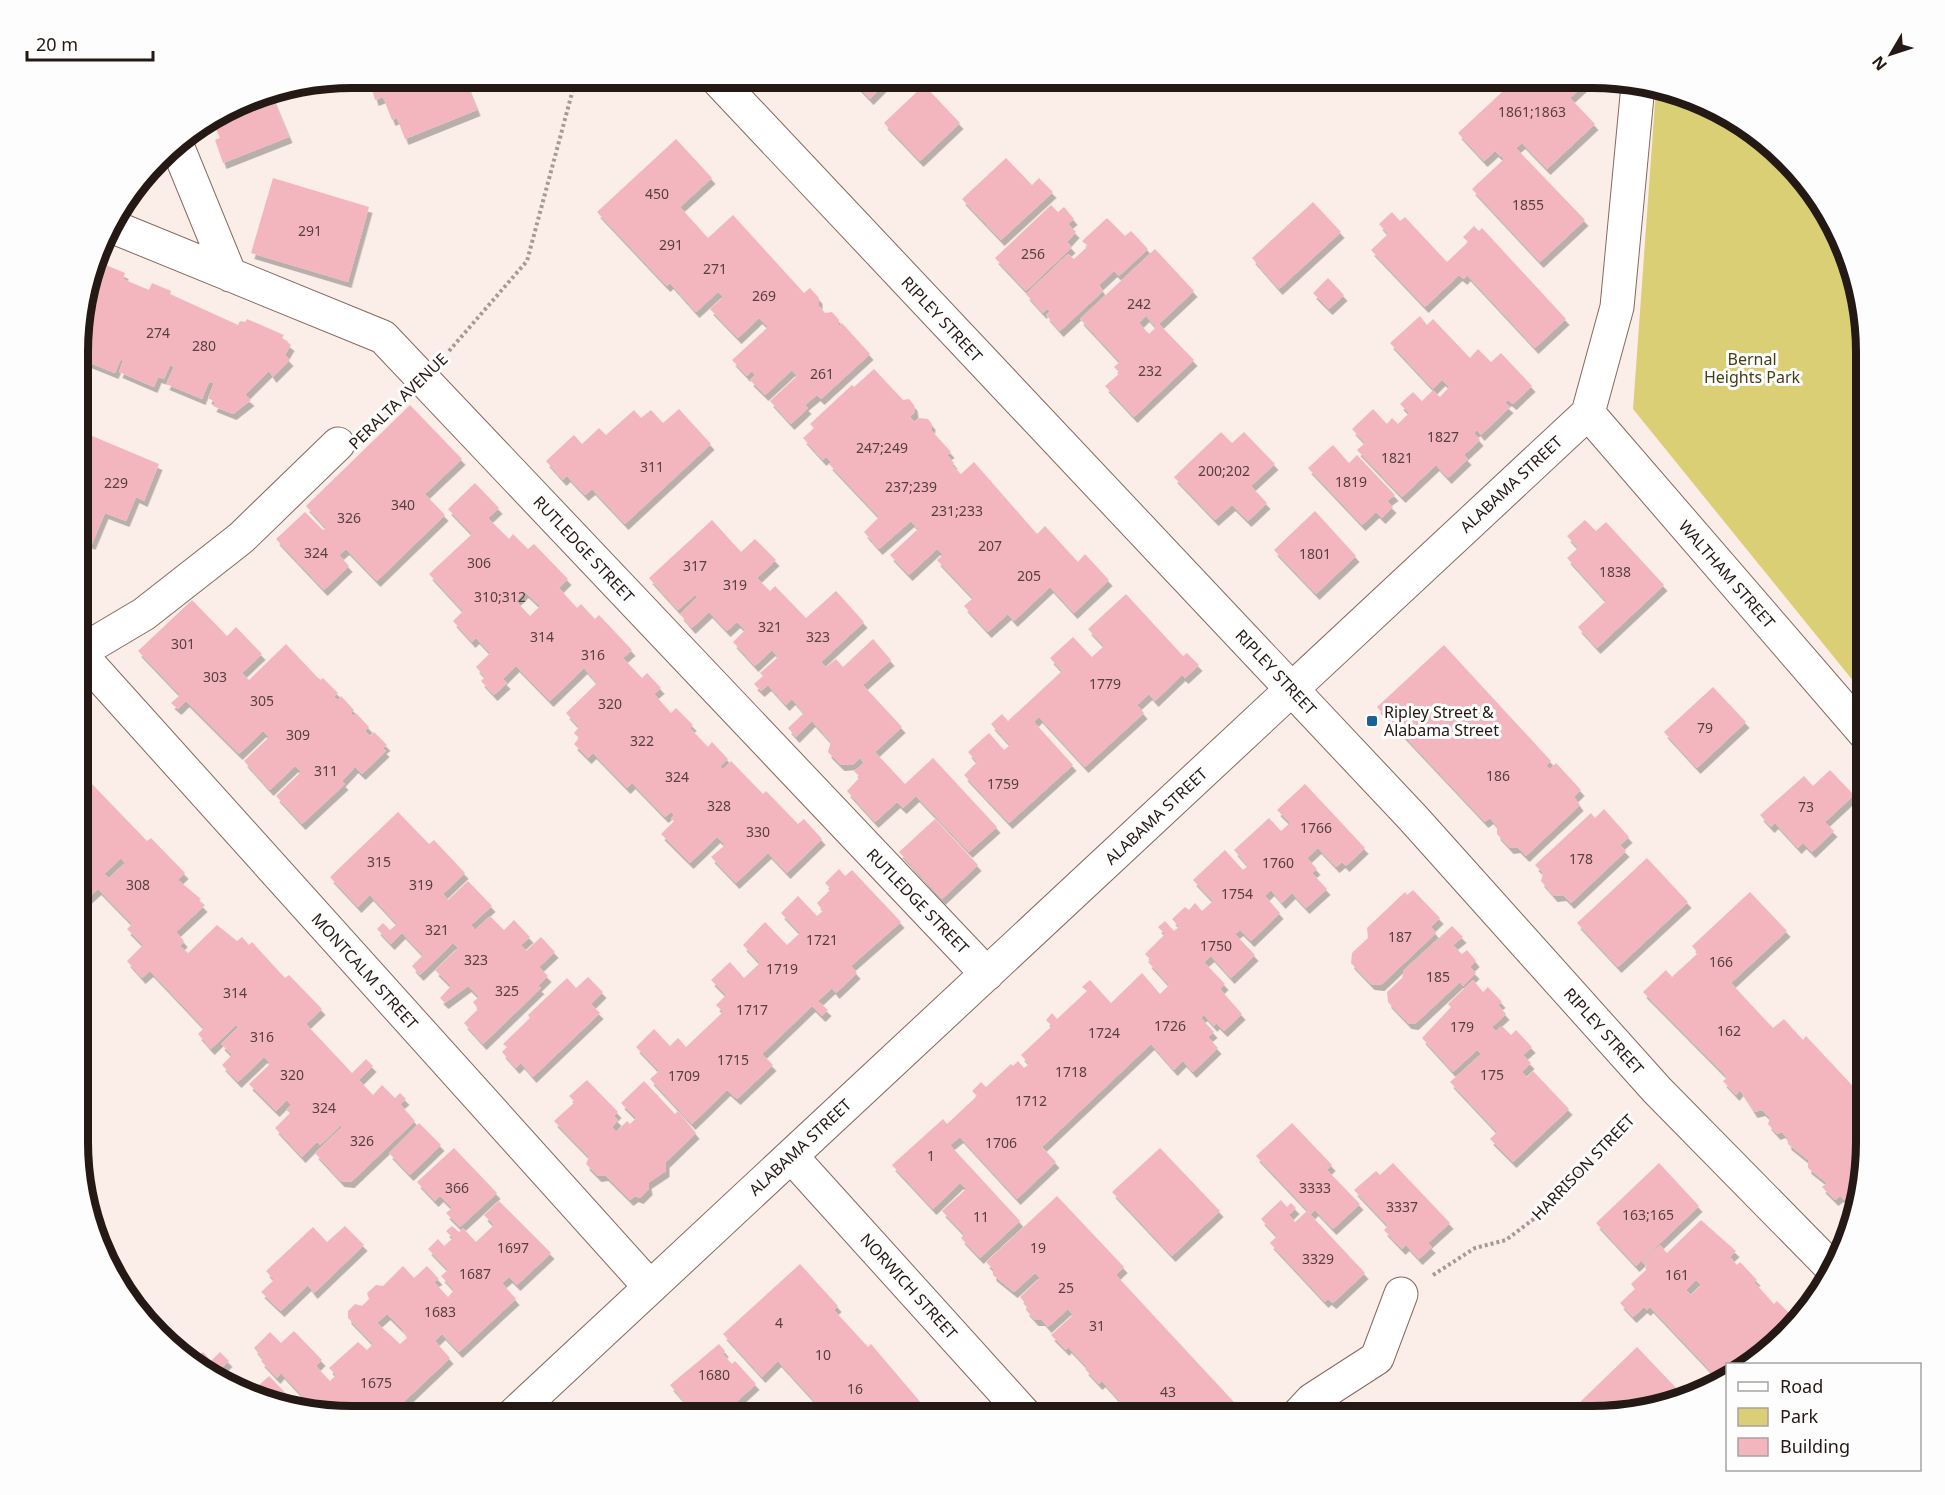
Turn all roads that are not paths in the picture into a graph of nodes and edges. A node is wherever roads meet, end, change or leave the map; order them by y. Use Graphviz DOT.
graph roads {
  1 [pos="726,89"];
  2 [pos="1637,93"];
  3 [pos="180,153"];
  4 [pos="119,229"];
  5 [pos="230,275"];
  6 [pos="1588,412"];
  7 [pos="338,444"];
  8 [pos="88,648"];
  9 [pos="88,662"];
  10 [pos="1292,689"];
  11 [pos="1856,723"];
  12 [pos="987,974"];
  13 [pos="791,1156"];
  14 [pos="1827,1263"];
  15 [pos="650,1287"];
  16 [pos="1401,1294"];
  17 [pos="522,1406"];
  18 [pos="1017,1406"];
  19 [pos="1307,1406"];
  1 -- 10 [label="street, RIPLEY STREET"];
  2 -- 6 [label="street"];
  3 -- 5 [label="street"];
  4 -- 5 [label="street, RUTLEDGE STREET"];
  5 -- 12 [label="street, RUTLEDGE STREET"];
  6 -- 10 [label="street, ALABAMA STREET"];
  6 -- 11 [label="street, WALTHAM STREET"];
  7 -- 8 [label="street, PERALTA AVENUE"];
  9 -- 15 [label="street, MONTCALM STREET"];
  10 -- 12 [label="street, ALABAMA STREET"];
  10 -- 14 [label="street, RIPLEY STREET"];
  12 -- 13 [label="street, ALABAMA STREET"];
  13 -- 15 [label="street, ALABAMA STREET"];
  13 -- 18 [label="street, NORWICH STREET"];
  15 -- 17 [label="street, ALABAMA STREET"];
  16 -- 19 [label="street"];
}
